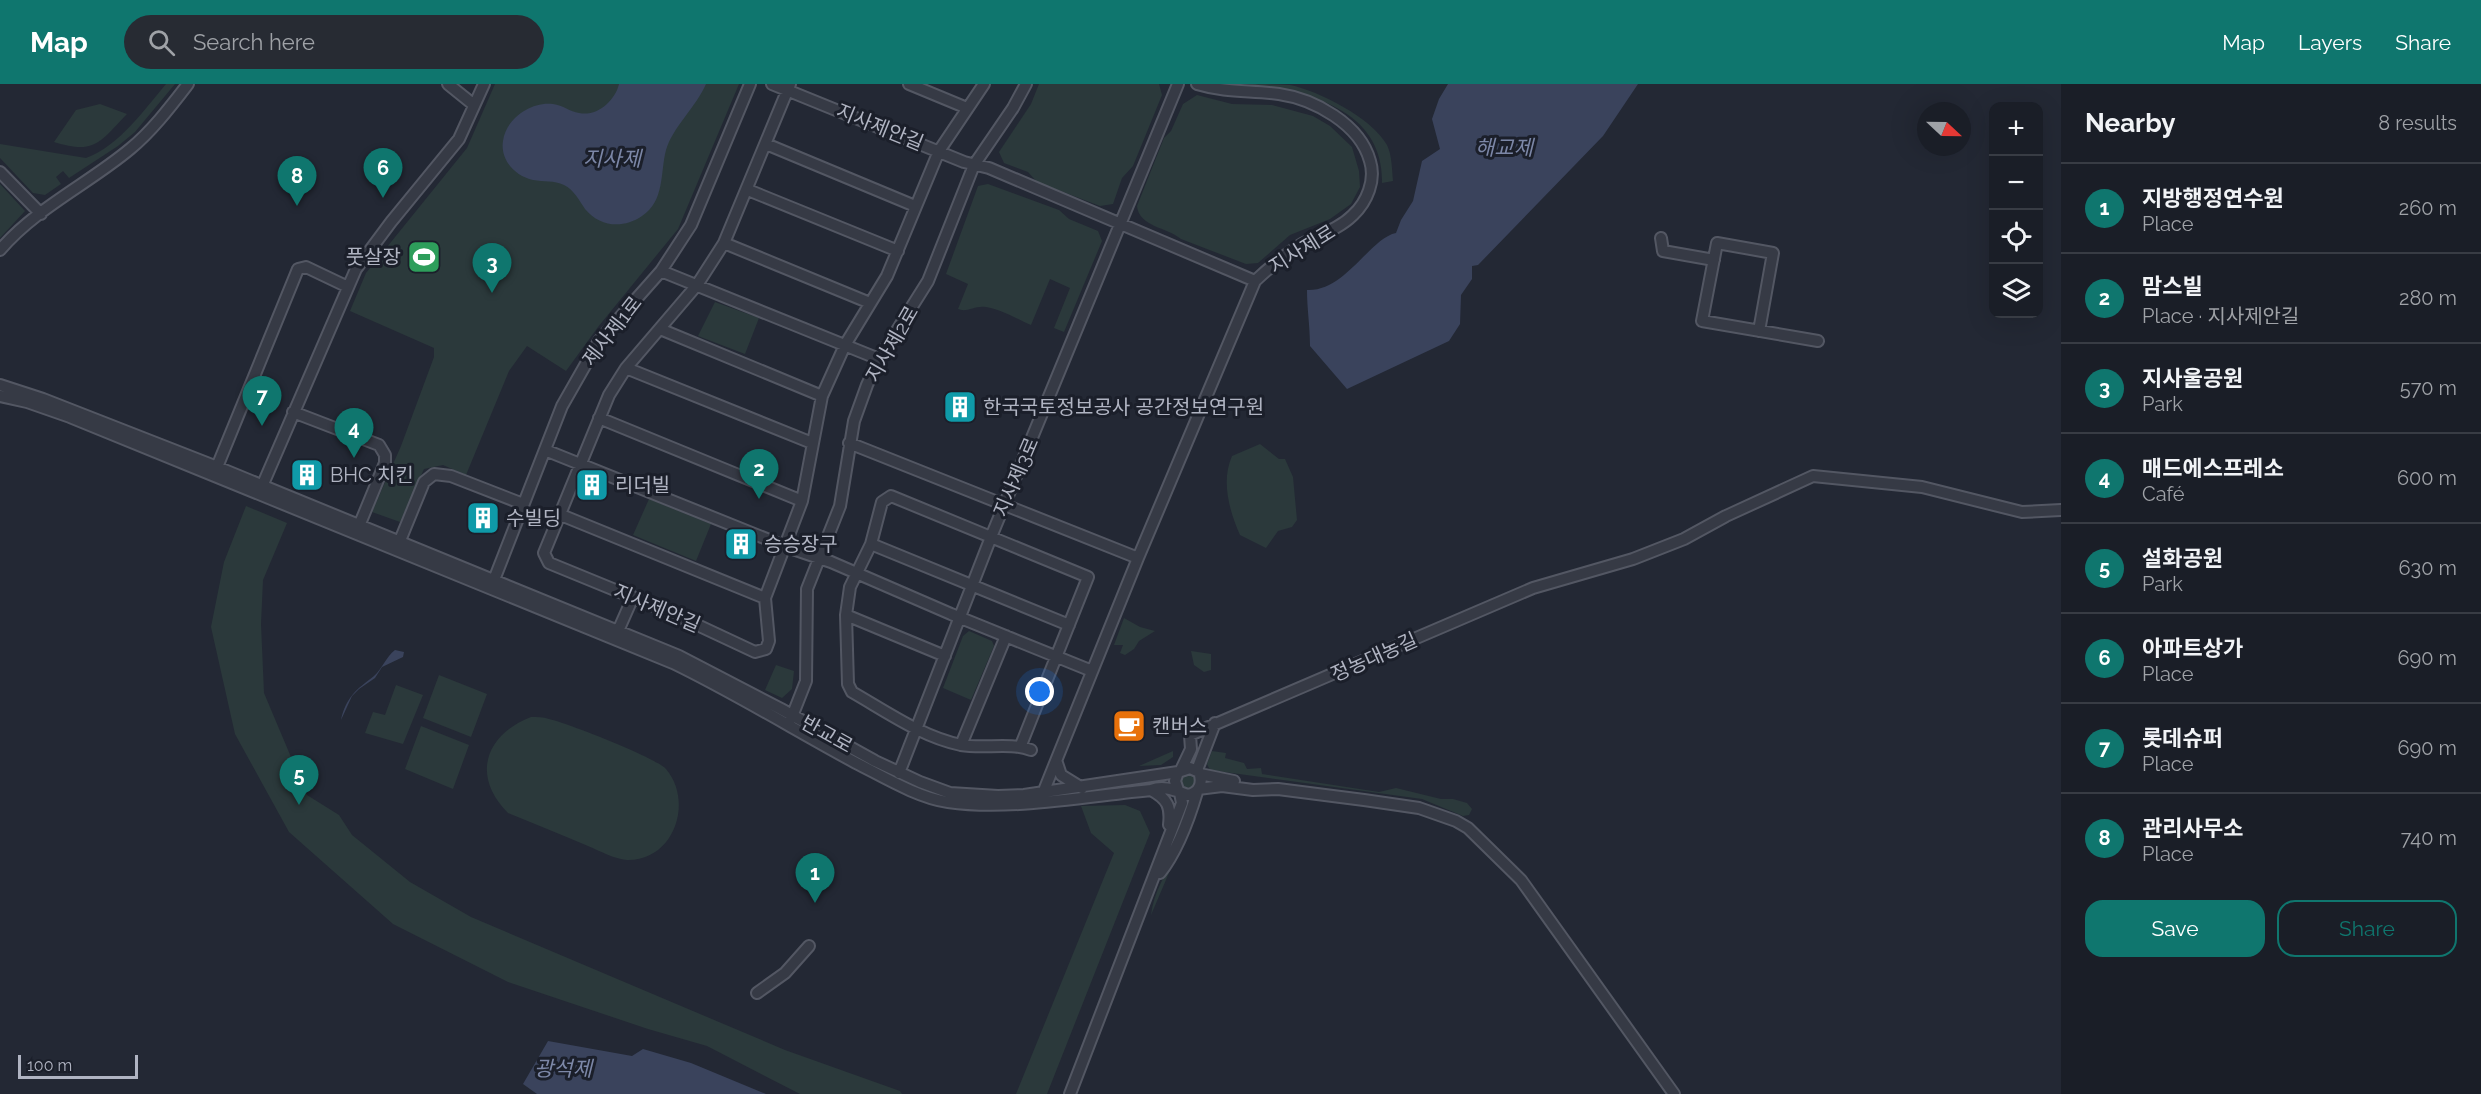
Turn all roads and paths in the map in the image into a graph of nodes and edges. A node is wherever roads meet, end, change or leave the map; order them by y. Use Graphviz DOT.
graph roads {
  1 [pos="188,84"];
  2 [pos="448,84"];
  3 [pos="484,84"];
  4 [pos="750,84"];
  5 [pos="772,84"];
  6 [pos="909,84"];
  7 [pos="984,84"];
  8 [pos="1026,84"];
  9 [pos="1178,84"];
  10 [pos="1197,84"];
  11 [pos="789,87"];
  12 [pos="474,105"];
  13 [pos="967,108"];
  14 [pos="766,144"];
  15 [pos="939,150"];
  16 [pos="974,165"];
  17 [pos="0,172"];
  18 [pos="748,190"];
  19 [pos="915,206"];
  20 [pos="41,213"];
  21 [pos="1119,224"];
  22 [pos="1661,238"];
  23 [pos="724,243"];
  24 [pos="0,250"];
  25 [pos="898,251"];
  26 [pos="1714,260"];
  27 [pos="661,271"];
  28 [pos="1255,281"];
  29 [pos="697,285"];
  30 [pos="348,287"];
  31 [pos="870,303"];
  32 [pos="660,329"];
  33 [pos="1759,331"];
  34 [pos="1818,340"];
  35 [pos="845,345"];
  36 [pos="879,359"];
  37 [pos="626,368"];
  38 [pos="0,385"];
  39 [pos="0,396"];
  40 [pos="822,396"];
  41 [pos="293,412"];
  42 [pos="599,418"];
  43 [pos="812,443"];
  44 [pos="849,443"];
  45 [pos="545,450"];
  46 [pos="580,463"];
  47 [pos="217,467"];
  48 [pos="260,489"];
  49 [pos="802,501"];
  50 [pos="523,504"];
  51 [pos="1005,504"];
  52 [pos="2061,510"];
  53 [pos="561,515"];
  54 [pos="359,526"];
  55 [pos="991,537"];
  56 [pos="399,543"];
  57 [pos="871,544"];
  58 [pos="784,546"];
  59 [pos="1138,558"];
  60 [pos="819,559"];
  61 [pos="856,574"];
  62 [pos="492,584"];
  63 [pos="973,586"];
  64 [pos="633,597"];
  65 [pos="765,598"];
  66 [pos="846,615"];
  67 [pos="960,618"];
  68 [pos="1069,625"];
  69 [pos="618,631"];
  70 [pos="1006,636"];
  71 [pos="945,656"];
  72 [pos="1056,657"];
  73 [pos="1092,671"];
  74 [pos="791,720"];
  75 [pos="1215,723"];
  76 [pos="916,728"];
  77 [pos="1194,733"];
  78 [pos="961,745"];
  79 [pos="1204,748"];
  80 [pos="1057,763"];
  81 [pos="1180,771"];
  82 [pos="899,772"];
  83 [pos="1198,772"];
  84 [pos="1083,788"];
  85 [pos="1278,789"];
  86 [pos="1151,790"];
  87 [pos="1197,790"];
  88 [pos="1179,792"];
  89 [pos="1043,793"];
  90 [pos="1170,834"];
  91 [pos="1153,882"];
  92 [pos="809,946"];
  93 [pos="757,993"];
  94 [pos="1070,1094"];
  95 [pos="1674,1094"];
  1 -- 20 [label="street"];
  2 -- 12 [label="street"];
  3 -- 12 [label="street"];
  4 -- 27 [label="street, 제사제1로"];
  5 -- 11 [label="street"];
  6 -- 13 [label="street"];
  7 -- 13 [label="street, 지사제안길"];
  8 -- 16 [label="street, 지사제2로"];
  9 -- 21 [label="street, 지사제3로"];
  10 -- 28 [label="street, 지사제로"];
  11 -- 14 [label="street, 지사제안길"];
  11 -- 15 [label="street, 지사제안길"];
  12 -- 30 [label="street"];
  13 -- 15 [label="street, 지사제안길"];
  14 -- 18 [label="street, 지사제안길"];
  14 -- 19 [label="street"];
  15 -- 16 [label="street"];
  15 -- 19 [label="street, 지사제안길"];
  16 -- 21 [label="street"];
  16 -- 36 [label="street, 지사제2로"];
  17 -- 20 [label="street"];
  18 -- 23 [label="street, 지사제안길"];
  18 -- 25 [label="street"];
  19 -- 25 [label="street, 지사제안길"];
  20 -- 24 [label="street"];
  21 -- 28 [label="street"];
  21 -- 51 [label="street, 지사제3로"];
  22 -- 26 [label="street"];
  23 -- 29 [label="street, 지사제안길"];
  23 -- 31 [label="street"];
  25 -- 31 [label="street, 지사제안길"];
  26 -- 33 [label="street"];
  26 -- 33 [label="street"];
  27 -- 29 [label="street"];
  27 -- 45 [label="street, 제사제1로"];
  28 -- 59 [label="street, 지사제로"];
  29 -- 32 [label="street, 지사제안길"];
  29 -- 35 [label="street"];
  30 -- 41 [label="street"];
  30 -- 47 [label="street"];
  31 -- 35 [label="street, 지사제안길"];
  32 -- 37 [label="street, 지사제안길"];
  32 -- 40 [label="street"];
  33 -- 34 [label="street"];
  35 -- 36 [label="street"];
  35 -- 40 [label="street, 지사제안길"];
  36 -- 44 [label="street, 지사제2로"];
  37 -- 42 [label="street, 지사제안길"];
  37 -- 43 [label="street"];
  38 -- 47 [label="street"];
  39 -- 48 [label="street"];
  40 -- 43 [label="street, 지사제안길"];
  41 -- 48 [label="street"];
  41 -- 54 [label="street"];
  42 -- 46 [label="street, 지사제안길"];
  42 -- 49 [label="street"];
  43 -- 49 [label="street, 지사제안길"];
  44 -- 51 [label="street"];
  44 -- 60 [label="street, 지사제2로"];
  45 -- 46 [label="street"];
  45 -- 50 [label="street, 제사제1로"];
  46 -- 53 [label="street, 지사제안길"];
  46 -- 58 [label="street"];
  47 -- 48 [label="street"];
  48 -- 54 [label="street"];
  48 -- 62 [label="street"];
  49 -- 58 [label="street, 지사제안길"];
  50 -- 56 [label="street"];
  50 -- 62 [label="street, 제사제1로"];
  51 -- 55 [label="street, 지사제3로"];
  51 -- 59 [label="street"];
  52 -- 75 [label="street, 정농대농길"];
  53 -- 64 [label="street, 지사제안길"];
  53 -- 65 [label="street"];
  54 -- 56 [label="street"];
  55 -- 57 [label="street"];
  55 -- 63 [label="street, 지사제3로"];
  55 -- 68 [label="street"];
  56 -- 62 [label="street"];
  57 -- 61 [label="street"];
  57 -- 63 [label="street"];
  58 -- 60 [label="street"];
  58 -- 65 [label="street, 지사제안길"];
  59 -- 73 [label="street, 지사제로"];
  60 -- 61 [label="street"];
  60 -- 74 [label="street, 지사제2로"];
  61 -- 66 [label="street"];
  61 -- 67 [label="street"];
  62 -- 69 [label="street, 반교로"];
  62 -- 74 [label="street, 반교로"];
  63 -- 67 [label="street, 지사제3로"];
  63 -- 68 [label="street"];
  64 -- 65 [label="street, 지사제안길"];
  64 -- 69 [label="street"];
  66 -- 71 [label="street"];
  66 -- 76 [label="street"];
  67 -- 70 [label="street"];
  67 -- 71 [label="street, 지사제3로"];
  68 -- 72 [label="street"];
  69 -- 74 [label="street, 반교로"];
  70 -- 72 [label="street"];
  70 -- 78 [label="street"];
  71 -- 76 [label="street, 지사제3로"];
  72 -- 73 [label="street"];
  72 -- 78 [label="street"];
  73 -- 80 [label="street, 지사제로"];
  74 -- 82 [label="street, 반교로"];
  74 -- 86 [label="street, 반교로"];
  75 -- 77 [label="street, 정농대농길"];
  75 -- 79 [label="street"];
  76 -- 78 [label="street"];
  76 -- 82 [label="street, 지사제3로"];
  77 -- 79 [label="street"];
  77 -- 81 [label="street"];
  79 -- 83 [label="street"];
  80 -- 84 [label="street"];
  80 -- 89 [label="street, 지사제로"];
  81 -- 83 [label="street"];
  81 -- 84 [label="street, 반교로"];
  81 -- 88 [label="street"];
  82 -- 89 [label="street, 반교로"];
  83 -- 85 [label="street"];
  83 -- 87 [label="street"];
  84 -- 89 [label="street, 반교로"];
  85 -- 87 [label="street"];
  85 -- 95 [label="street"];
  86 -- 88 [label="street, 반교로"];
  86 -- 90 [label="street"];
  87 -- 88 [label="street"];
  87 -- 91 [label="street"];
  88 -- 90 [label="street"];
  90 -- 91 [label="street"];
  91 -- 94 [label="street"];
  92 -- 93 [label="street"];
}
